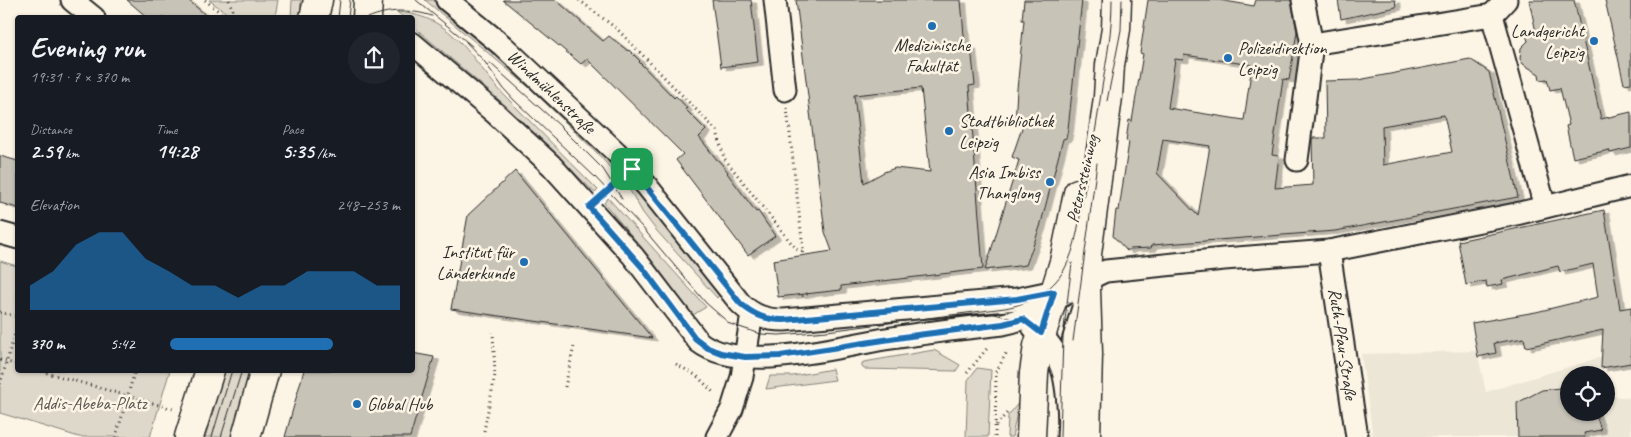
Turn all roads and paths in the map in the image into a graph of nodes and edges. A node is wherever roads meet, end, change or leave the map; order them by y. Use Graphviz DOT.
graph roads {
  1 [pos="72,0"];
  2 [pos="205,0"];
  3 [pos="229,0"];
  4 [pos="318,0"];
  5 [pos="447,0"];
  6 [pos="579,0"];
  7 [pos="775,0"];
  8 [pos="1117,0"];
  9 [pos="1302,0"];
  10 [pos="1499,8"];
  11 [pos="90,15"];
  12 [pos="223,15"];
  13 [pos="235,15"];
  14 [pos="315,15"];
  15 [pos="1312,44"];
  16 [pos="415,46"];
  17 [pos="1110,65"];
  18 [pos="785,90"];
  19 [pos="1297,160"];
  20 [pos="632,169"];
  21 [pos="1631,186"];
  22 [pos="589,207"];
  23 [pos="1545,207"];
  24 [pos="0,233"];
  25 [pos="15,237"];
  26 [pos="1329,251"];
  27 [pos="804,252"];
  28 [pos="804,257"];
  29 [pos="1084,287"];
  30 [pos="1052,297"];
  31 [pos="990,301"];
  32 [pos="0,312"];
  33 [pos="752,313"];
  34 [pos="15,316"];
  35 [pos="1032,326"];
  36 [pos="493,332"];
  37 [pos="15,334"];
  38 [pos="991,343"];
  39 [pos="574,346"];
  40 [pos="1008,350"];
  41 [pos="745,357"];
  42 [pos="0,360"];
  43 [pos="6,362"];
  44 [pos="15,364"];
  45 [pos="676,364"];
  46 [pos="47,373"];
  47 [pos="134,373"];
  48 [pos="209,373"];
  49 [pos="264,373"];
  50 [pos="967,373"];
  51 [pos="0,384"];
  52 [pos="565,387"];
  53 [pos="717,395"];
  54 [pos="128,396"];
  55 [pos="177,410"];
  56 [pos="484,431"];
  57 [pos="1074,431"];
  58 [pos="116,437"];
  59 [pos="189,437"];
  60 [pos="246,437"];
  61 [pos="717,437"];
  62 [pos="995,437"];
  63 [pos="1031,437"];
  64 [pos="1357,437"];
  1 -- 11 [label="street"];
  2 -- 12 [label="path"];
  3 -- 13 [label="path"];
  4 -- 14 [label="main road"];
  5 -- 20 [label="street, Windmühlenstraße"];
  6 -- 27 [label="path"];
  7 -- 18 [label="street"];
  8 -- 17 [label="main road, Peterssteinweg"];
  9 -- 15 [label="street"];
  10 -- 15 [label="street"];
  10 -- 23 [label="street"];
  15 -- 19 [label="street"];
  16 -- 22 [label="street"];
  17 -- 29 [label="main road, Peterssteinweg"];
  17 -- 30 [label="main road, Peterssteinweg"];
  18 -- 27 [label="path"];
  20 -- 22 [label="path"];
  20 -- 33 [label="street, Windmühlenstraße"];
  21 -- 23 [label="street, Windmühlenstraße"];
  22 -- 41 [label="street"];
  23 -- 26 [label="street, Windmühlenstraße"];
  24 -- 25 [label="street"];
  26 -- 29 [label="street, Windmühlenstraße"];
  26 -- 64 [label="street, Ruth-Pfau-Straße"];
  27 -- 28 [label="path"];
  29 -- 30 [label="street, Windmühlenstraße"];
  29 -- 57 [label="main road, Peterssteinweg"];
  30 -- 31 [label="street, Windmühlenstraße"];
  30 -- 35 [label="main road, Peterssteinweg"];
  31 -- 33 [label="street, Windmühlenstraße"];
  31 -- 35 [label="street"];
  32 -- 34 [label="path"];
  33 -- 41 [label="street"];
  35 -- 41 [label="street"];
  35 -- 57 [label="street"];
  35 -- 63 [label="main road, Peterssteinweg"];
  36 -- 56 [label="path"];
  37 -- 43 [label="path"];
  38 -- 50 [label="path"];
  39 -- 52 [label="path"];
  40 -- 62 [label="path"];
  41 -- 61 [label="street"];
  42 -- 43 [label="path"];
  43 -- 44 [label="path"];
  43 -- 51 [label="path"];
  45 -- 53 [label="path"];
  46 -- 54 [label="path"];
  47 -- 54 [label="path"];
  48 -- 59 [label="main road"];
  49 -- 60 [label="main road"];
  54 -- 55 [label="path"];
  54 -- 58 [label="path"];
}
